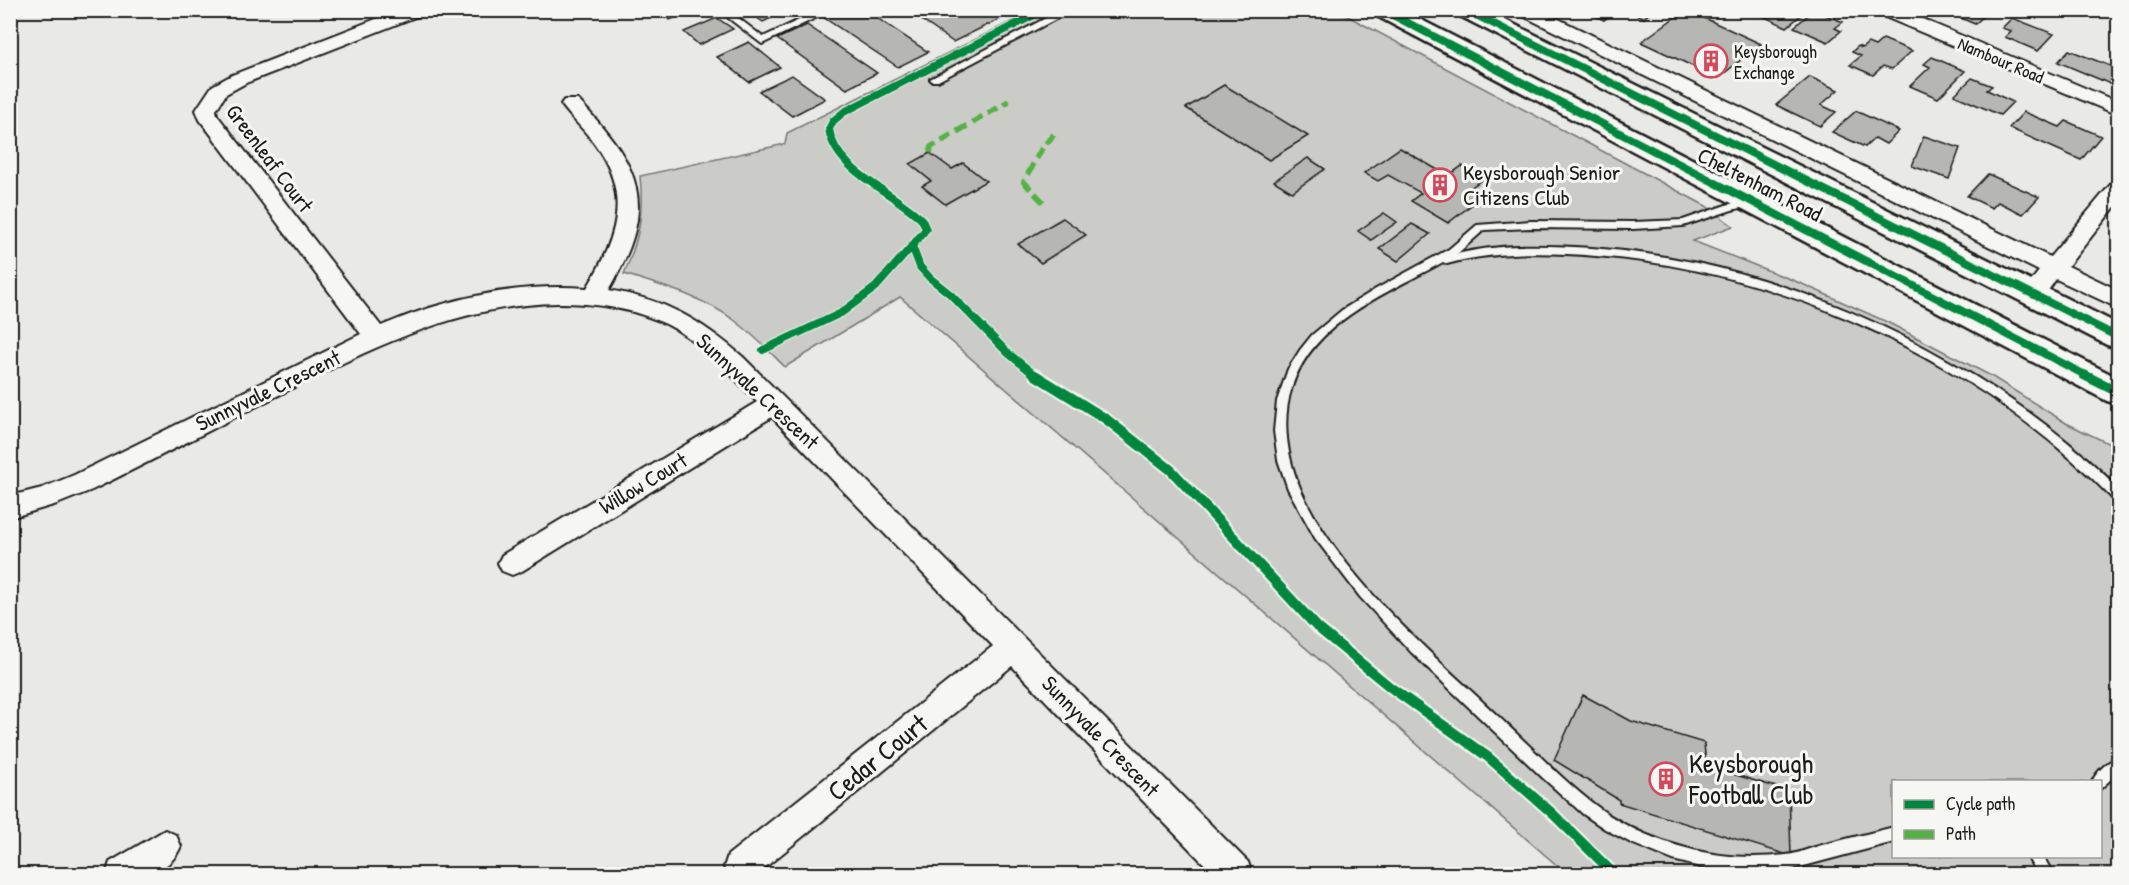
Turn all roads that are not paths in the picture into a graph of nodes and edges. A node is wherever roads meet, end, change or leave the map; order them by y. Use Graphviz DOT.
graph roads {
  1 [pos="417,10"];
  2 [pos="722,10"];
  3 [pos="828,10"];
  4 [pos="1070,10"];
  5 [pos="1383,10"];
  6 [pos="1466,10"];
  7 [pos="1525,10"];
  8 [pos="1884,10"];
  9 [pos="935,79"];
  10 [pos="571,104"];
  11 [pos="2118,109"];
  12 [pos="2118,189"];
  13 [pos="1753,202"];
  14 [pos="1435,263"];
  15 [pos="2053,268"];
  16 [pos="2032,294"];
  17 [pos="594,296"];
  18 [pos="2118,300"];
  19 [pos="2002,332"];
  20 [pos="376,337"];
  21 [pos="2118,337"];
  22 [pos="2118,392"];
  23 [pos="774,404"];
  24 [pos="2118,496"];
  25 [pos="10,507"];
  26 [pos="512,563"];
  27 [pos="1014,647"];
  28 [pos="2118,764"];
  29 [pos="2101,780"];
  30 [pos="1892,834"];
  31 [pos="165,846"];
  32 [pos="2035,858"];
  33 [pos="740,867"];
  34 [pos="122,874"];
  35 [pos="1236,874"];
  36 [pos="2045,874"];
  1 -- 20 [label="street, Greenleaf Court"];
  2 -- 3 [label="lane"];
  4 -- 9 [label="lane"];
  5 -- 13 [label="main road, Cheltenham Road"];
  6 -- 16 [label="main road, Cheltenham Road"];
  7 -- 15 [label="street"];
  8 -- 11 [label="street, Nambour Road"];
  10 -- 17 [label="street"];
  12 -- 15 [label="street"];
  13 -- 14 [label="lane"];
  13 -- 19 [label="main road, Cheltenham Road"];
  14 -- 24 [label="lane"];
  14 -- 30 [label="lane"];
  15 -- 16 [label="street"];
  15 -- 18 [label="street"];
  16 -- 19 [label="main road"];
  16 -- 21 [label="main road, Cheltenham Road"];
  17 -- 20 [label="street, Sunnyvale Crescent"];
  17 -- 23 [label="street, Sunnyvale Crescent"];
  19 -- 22 [label="main road, Cheltenham Road"];
  20 -- 25 [label="street, Sunnyvale Crescent"];
  23 -- 26 [label="street, Willow Court"];
  23 -- 27 [label="street, Sunnyvale Crescent"];
  27 -- 33 [label="street, Cedar Court"];
  27 -- 35 [label="street, Sunnyvale Crescent"];
  28 -- 29 [label="lane"];
  31 -- 34 [label="street"];
  32 -- 36 [label="lane"];
}
